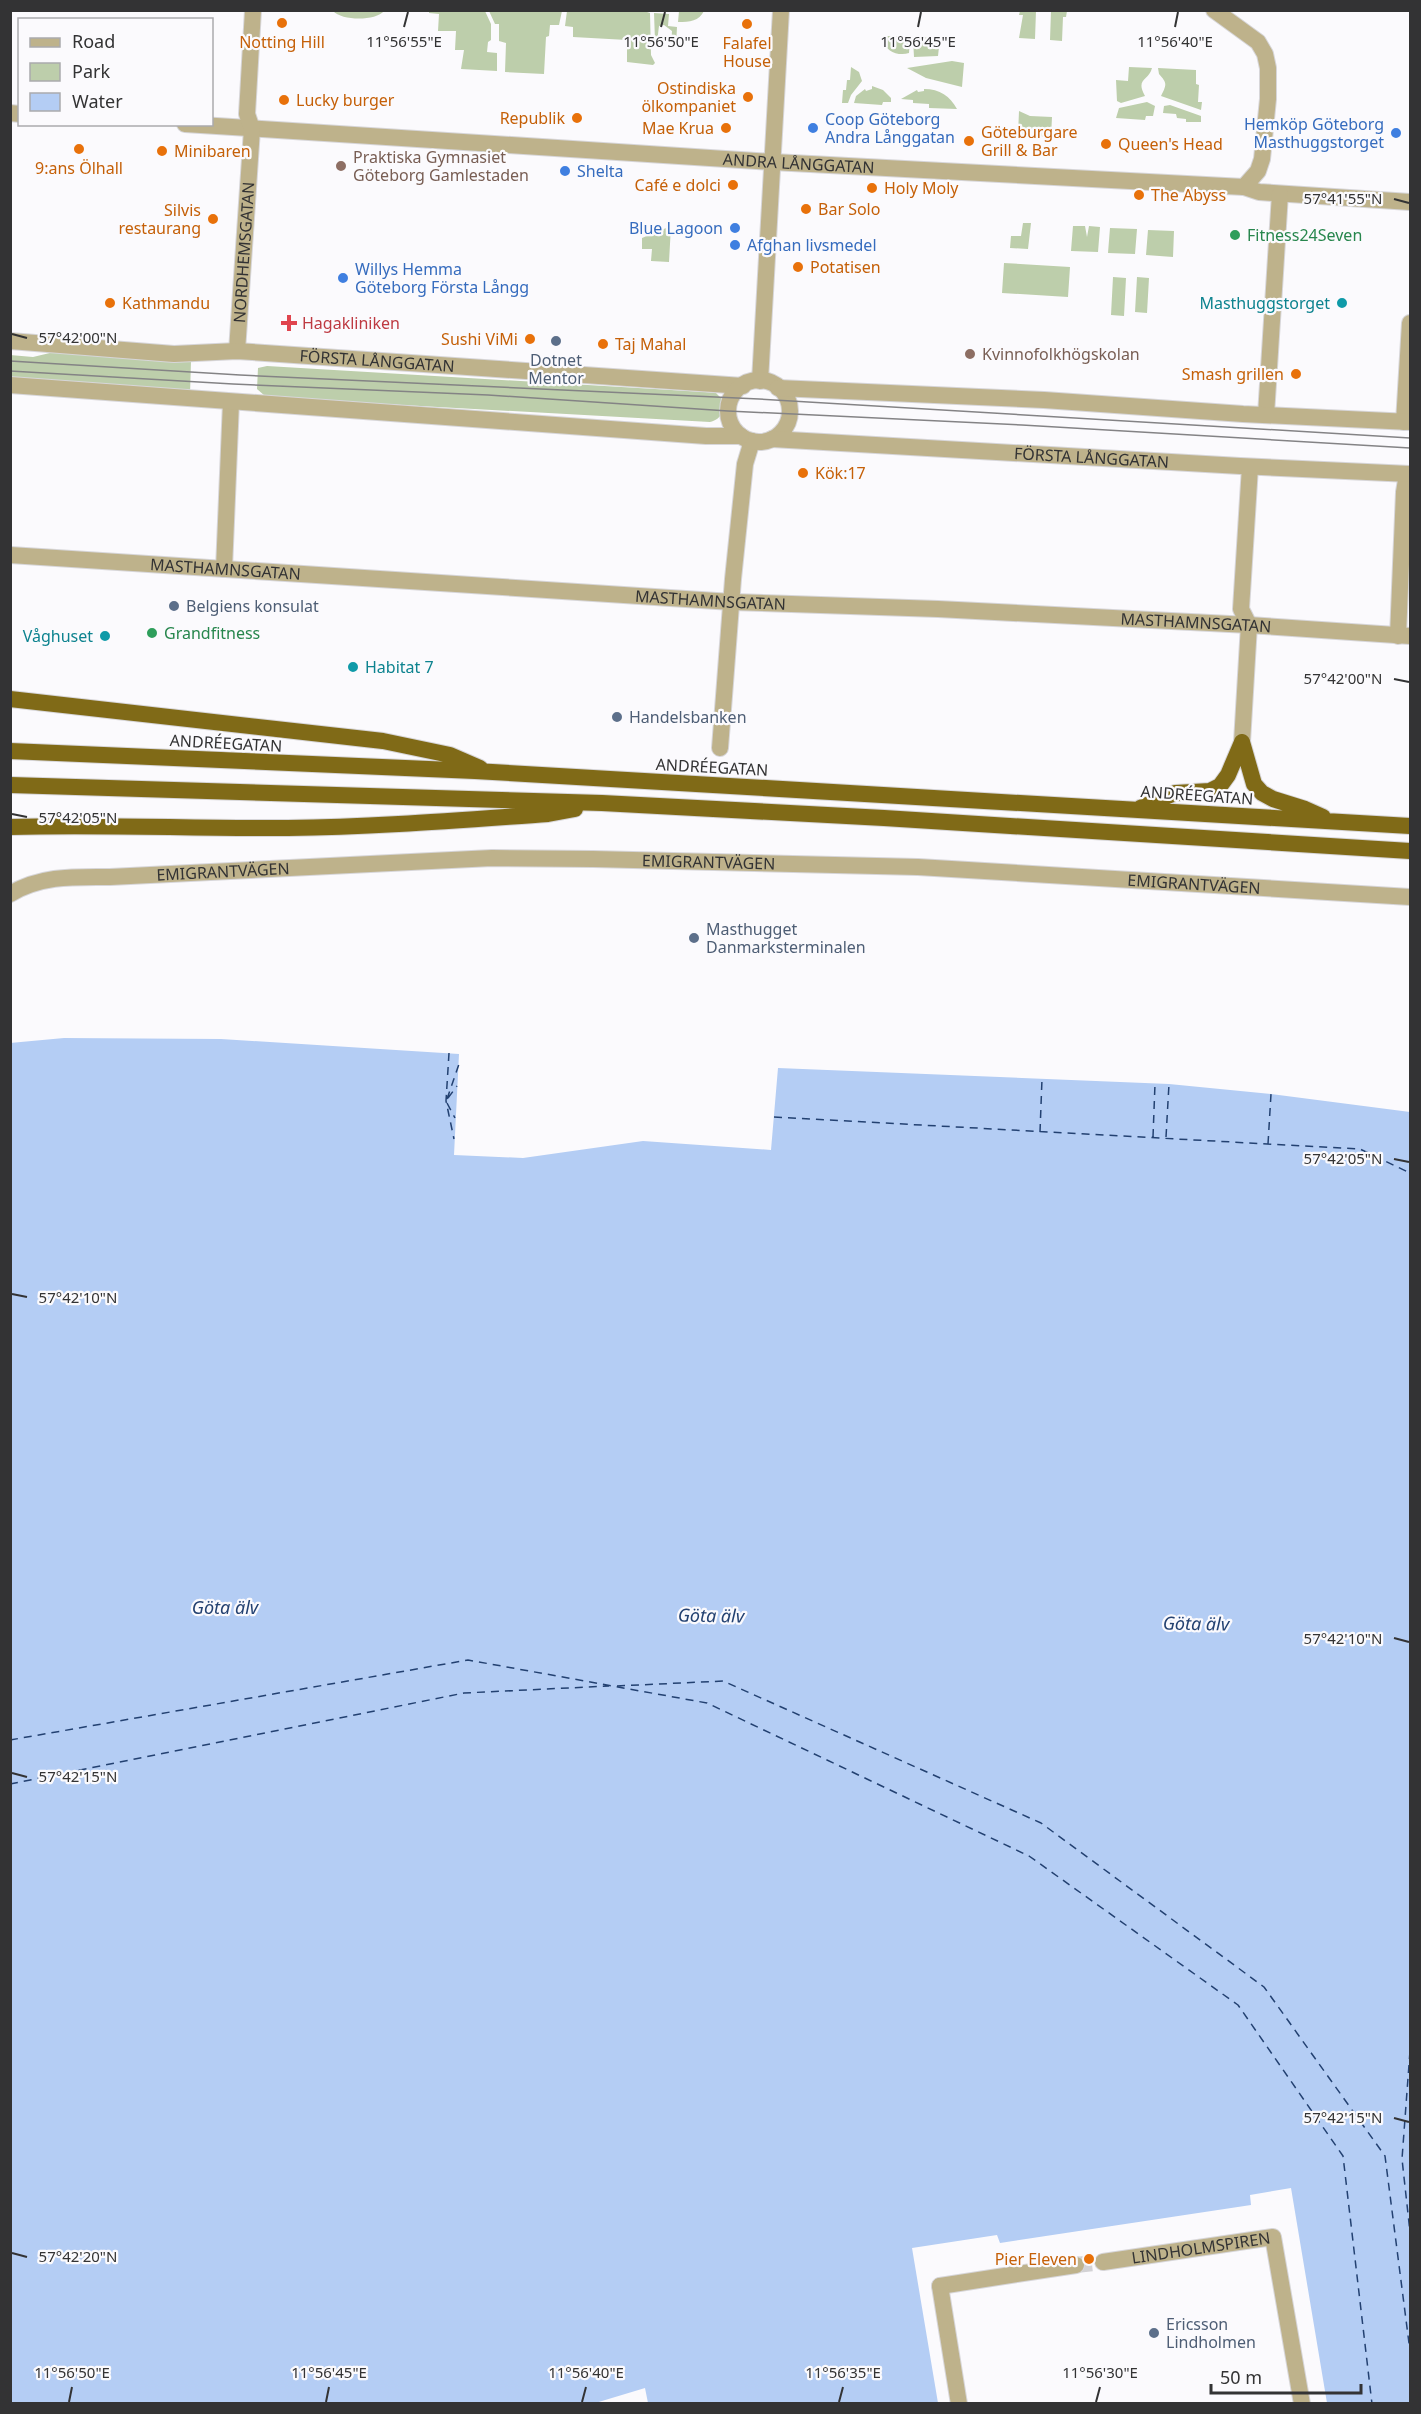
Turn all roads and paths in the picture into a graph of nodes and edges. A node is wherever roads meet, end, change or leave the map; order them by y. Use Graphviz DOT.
graph roads {
  1 [pos="253,10"];
  2 [pos="781,10"];
  3 [pos="1214,10"];
  4 [pos="212,126"];
  5 [pos="252,129"];
  6 [pos="773,162"];
  7 [pos="1244,187"];
  8 [pos="1280,194"];
  9 [pos="1410,202"];
  10 [pos="1410,323"];
  11 [pos="10,341"];
  12 [pos="237,351"];
  13 [pos="760,381"];
  14 [pos="10,385"];
  15 [pos="743,386"];
  16 [pos="778,388"];
  17 [pos="231,402"];
  18 [pos="1266,415"];
  19 [pos="1407,422"];
  20 [pos="746,439"];
  21 [pos="772,439"];
  22 [pos="1250,467"];
  23 [pos="1409,474"];
  24 [pos="10,555"];
  25 [pos="224,569"];
  26 [pos="732,602"];
  27 [pos="1249,625"];
  28 [pos="1404,636"];
  29 [pos="10,699"];
  30 [pos="1242,742"];
  31 [pos="720,748"];
  32 [pos="10,751"];
  33 [pos="490,772"];
  34 [pos="10,785"];
  35 [pos="602,803"];
  36 [pos="1138,809"];
  37 [pos="1331,822"];
  38 [pos="1410,826"];
  39 [pos="10,827"];
  40 [pos="1410,851"];
  41 [pos="10,894"];
  42 [pos="1410,897"];
  43 [pos="1103,2262"];
  44 [pos="1076,2265"];
  45 [pos="959,2403"];
  46 [pos="1302,2403"];
  1 -- 5 [label="street, NORDHEMSGATAN"];
  2 -- 6 [label="street"];
  3 -- 7 [label="street"];
  4 -- 5 [label="street, ANDRA LÅNGGATAN"];
  5 -- 6 [label="street, ANDRA LÅNGGATAN"];
  5 -- 12 [label="street, NORDHEMSGATAN"];
  6 -- 7 [label="street, ANDRA LÅNGGATAN"];
  6 -- 13 [label="street"];
  7 -- 8 [label="street, ANDRA LÅNGGATAN"];
  8 -- 9 [label="street, ANDRA LÅNGGATAN"];
  8 -- 18 [label="street"];
  10 -- 19 [label="street"];
  11 -- 12 [label="street, FÖRSTA LÅNGGATAN"];
  12 -- 15 [label="street, FÖRSTA LÅNGGATAN"];
  13 -- 15 [label="street, FÖRSTA LÅNGGATAN"];
  13 -- 16 [label="street"];
  14 -- 17 [label="street, FÖRSTA LÅNGGATAN"];
  15 -- 20 [label="street"];
  16 -- 18 [label="street"];
  16 -- 21 [label="street"];
  17 -- 20 [label="street, FÖRSTA LÅNGGATAN"];
  17 -- 25 [label="street"];
  18 -- 19 [label="street"];
  20 -- 21 [label="street, FÖRSTA LÅNGGATAN"];
  20 -- 26 [label="street"];
  21 -- 22 [label="street, FÖRSTA LÅNGGATAN"];
  22 -- 23 [label="street, FÖRSTA LÅNGGATAN"];
  22 -- 27 [label="street"];
  23 -- 28 [label="street"];
  24 -- 25 [label="street, MASTHAMNSGATAN"];
  25 -- 26 [label="street, MASTHAMNSGATAN"];
  26 -- 27 [label="street, MASTHAMNSGATAN"];
  26 -- 31 [label="street"];
  27 -- 28 [label="street, MASTHAMNSGATAN"];
  27 -- 30 [label="street"];
  29 -- 33 [label="highway"];
  30 -- 36 [label="highway"];
  30 -- 37 [label="highway"];
  32 -- 33 [label="highway, ANDRÉEGATAN"];
  33 -- 36 [label="highway, ANDRÉEGATAN"];
  34 -- 35 [label="highway"];
  35 -- 39 [label="highway"];
  35 -- 40 [label="highway"];
  36 -- 37 [label="highway, ANDRÉEGATAN"];
  37 -- 38 [label="highway, ANDRÉEGATAN"];
  41 -- 42 [label="street, EMIGRANTVÄGEN"];
  43 -- 46 [label="street, LINDHOLMSPIREN"];
  44 -- 45 [label="street"];
}
